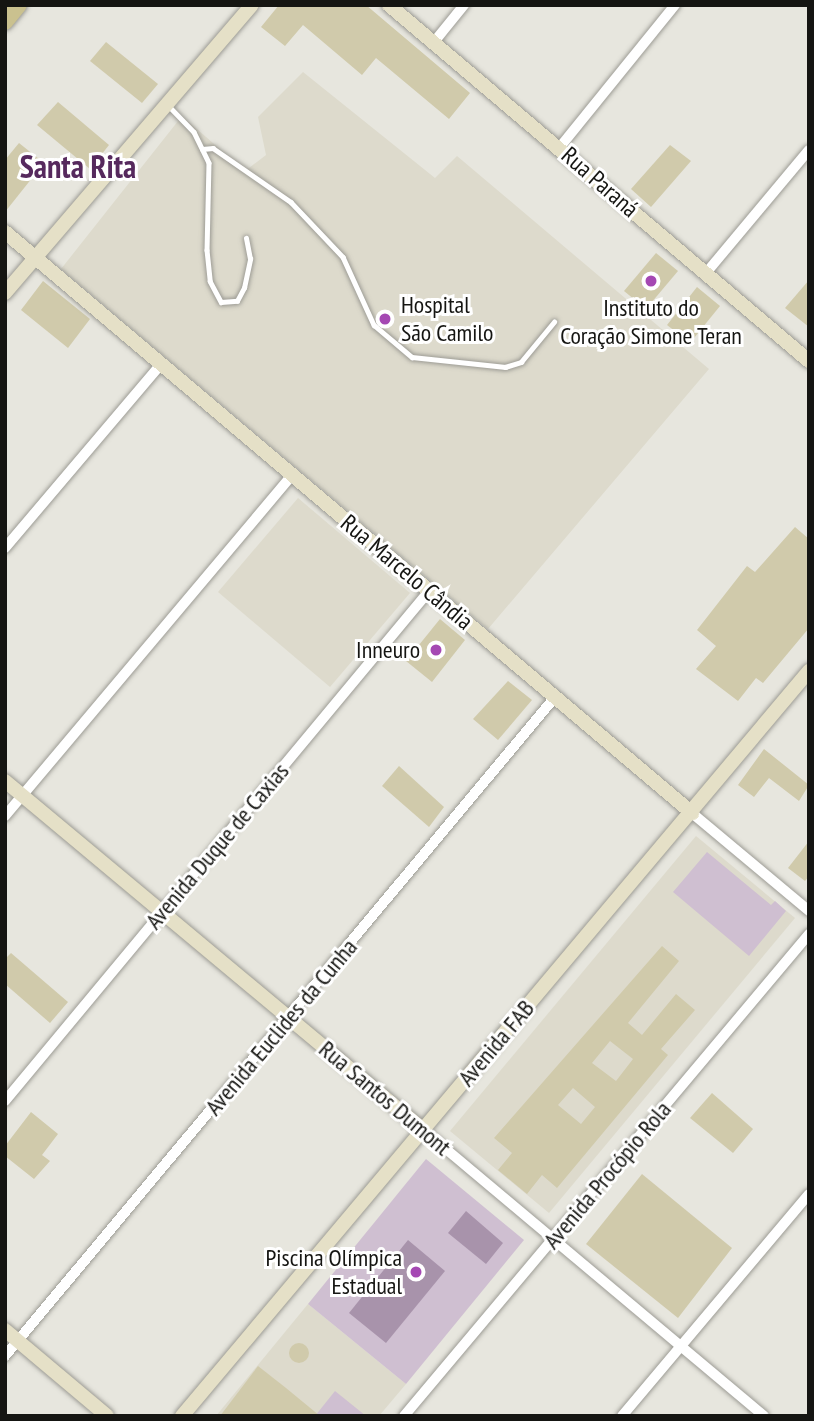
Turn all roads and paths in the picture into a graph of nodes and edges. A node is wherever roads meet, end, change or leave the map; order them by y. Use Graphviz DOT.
graph roads {
  1 [pos="19,5"];
  2 [pos="252,5"];
  3 [pos="389,5"];
  4 [pos="464,5"];
  5 [pos="675,5"];
  6 [pos="5,22"];
  7 [pos="434,42"];
  8 [pos="167,104"];
  9 [pos="560,147"];
  10 [pos="202,149"];
  11 [pos="809,150"];
  12 [pos="5,232"];
  13 [pos="246,238"];
  14 [pos="35,258"];
  15 [pos="706,273"];
  16 [pos="5,293"];
  17 [pos="554,322"];
  18 [pos="809,361"];
  19 [pos="161,364"];
  20 [pos="292,475"];
  21 [pos="5,548"];
  22 [pos="429,591"];
  23 [pos="809,671"];
  24 [pos="555,697"];
  25 [pos="5,781"];
  26 [pos="23,795"];
  27 [pos="692,813"];
  28 [pos="5,816"];
  29 [pos="163,911"];
  30 [pos="809,911"];
  31 [pos="809,934"];
  32 [pos="289,1017"];
  33 [pos="5,1101"];
  34 [pos="422,1129"];
  35 [pos="809,1194"];
  36 [pos="554,1238"];
  37 [pos="5,1330"];
  38 [pos="18,1341"];
  39 [pos="682,1345"];
  40 [pos="5,1356"];
  41 [pos="107,1416"];
  42 [pos="182,1416"];
  43 [pos="404,1416"];
  44 [pos="622,1416"];
  45 [pos="764,1416"];
  1 -- 6 [label="main road"];
  2 -- 8 [label="main road"];
  3 -- 7 [label="main road, Rua Paraná"];
  4 -- 7 [label="street"];
  5 -- 9 [label="street"];
  7 -- 9 [label="main road, Rua Paraná"];
  8 -- 10 [label="lane"];
  8 -- 14 [label="main road"];
  9 -- 15 [label="main road, Rua Paraná"];
  10 -- 13 [label="lane"];
  10 -- 17 [label="lane"];
  11 -- 15 [label="street"];
  12 -- 14 [label="main road, Rua Marcelo Cândia"];
  14 -- 16 [label="main road"];
  14 -- 19 [label="main road, Rua Marcelo Cândia"];
  15 -- 18 [label="main road, Rua Paraná"];
  19 -- 20 [label="main road, Rua Marcelo Cândia"];
  19 -- 21 [label="street"];
  20 -- 22 [label="main road, Rua Marcelo Cândia"];
  20 -- 26 [label="street"];
  22 -- 24 [label="main road, Rua Marcelo Cândia"];
  22 -- 29 [label="street, Avenida Duque de Caxias"];
  23 -- 27 [label="main road, Avenida FAB"];
  24 -- 27 [label="main road, Rua Marcelo Cândia"];
  24 -- 32 [label="street, Avenida Euclides da Cunha"];
  25 -- 26 [label="main road, Rua Santos Dumont"];
  26 -- 28 [label="street"];
  26 -- 29 [label="main road, Rua Santos Dumont"];
  27 -- 30 [label="street, Rua Marcelo Cândia"];
  27 -- 34 [label="main road, Avenida FAB"];
  29 -- 32 [label="main road, Rua Santos Dumont"];
  29 -- 33 [label="street, Avenida Duque de Caxias"];
  31 -- 36 [label="street, Avenida Procópio Rola"];
  32 -- 34 [label="main road, Rua Santos Dumont"];
  32 -- 38 [label="street, Avenida Euclides da Cunha"];
  34 -- 36 [label="street, Rua Santos Dumont"];
  34 -- 42 [label="main road, Avenida FAB"];
  35 -- 39 [label="street"];
  36 -- 39 [label="street, Rua Santos Dumont"];
  36 -- 43 [label="street, Avenida Procópio Rola"];
  37 -- 38 [label="main road"];
  38 -- 40 [label="street, Avenida Euclides da Cunha"];
  38 -- 41 [label="main road"];
  39 -- 44 [label="street"];
  39 -- 45 [label="street, Rua Santos Dumont"];
}
